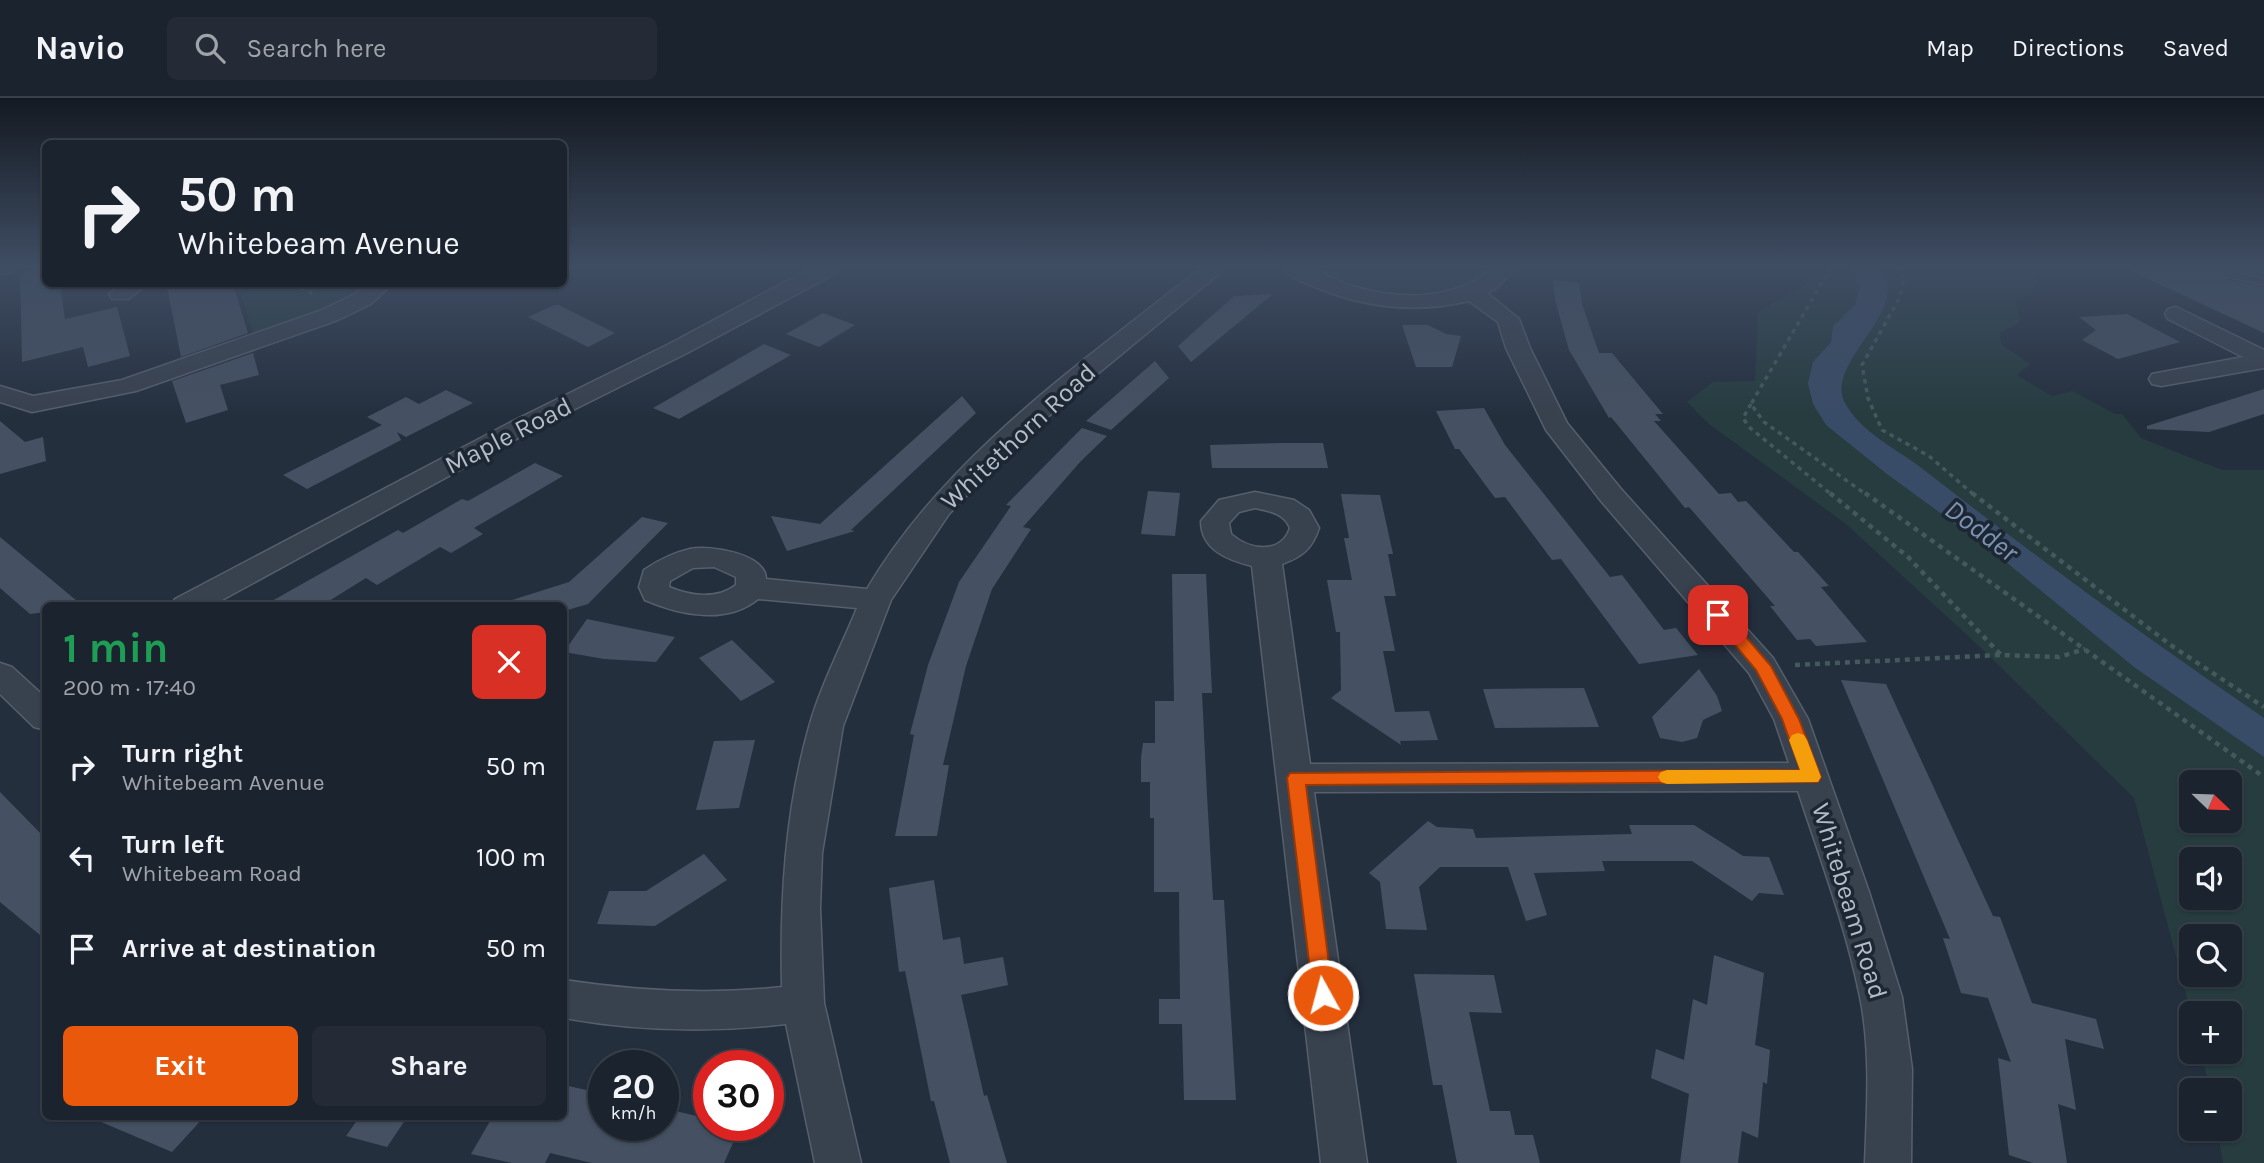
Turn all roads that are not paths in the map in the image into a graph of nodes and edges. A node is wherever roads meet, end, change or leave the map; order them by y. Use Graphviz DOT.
graph roads {
  1 [pos="326,317"];
  2 [pos="737,317"];
  3 [pos="1154,317"];
  4 [pos="1505,317"];
  5 [pos="2181,317"];
  6 [pos="2264,360"];
  7 [pos="2161,379"];
  8 [pos="0,394"];
  9 [pos="1266,557"];
  10 [pos="751,588"];
  11 [pos="876,600"];
  12 [pos="193,602"];
  13 [pos="1812,777"];
  14 [pos="1296,778"];
  15 [pos="567,999"];
  16 [pos="803,1003"];
  17 [pos="838,1163"];
  18 [pos="1344,1163"];
  19 [pos="1888,1163"];
  1 -- 8 [label="street"];
  2 -- 12 [label="street, Maple Road"];
  3 -- 11 [label="street, Whitethorn Road"];
  4 -- 13 [label="street, Whitebeam Road"];
  5 -- 6 [label="street"];
  6 -- 7 [label="street"];
  9 -- 14 [label="street"];
  10 -- 11 [label="street"];
  11 -- 16 [label="street, Whitethorn Road"];
  13 -- 14 [label="street"];
  13 -- 19 [label="street, Whitebeam Road"];
  14 -- 18 [label="street"];
  15 -- 16 [label="street"];
  16 -- 17 [label="street, Whitethorn Road"];
}
